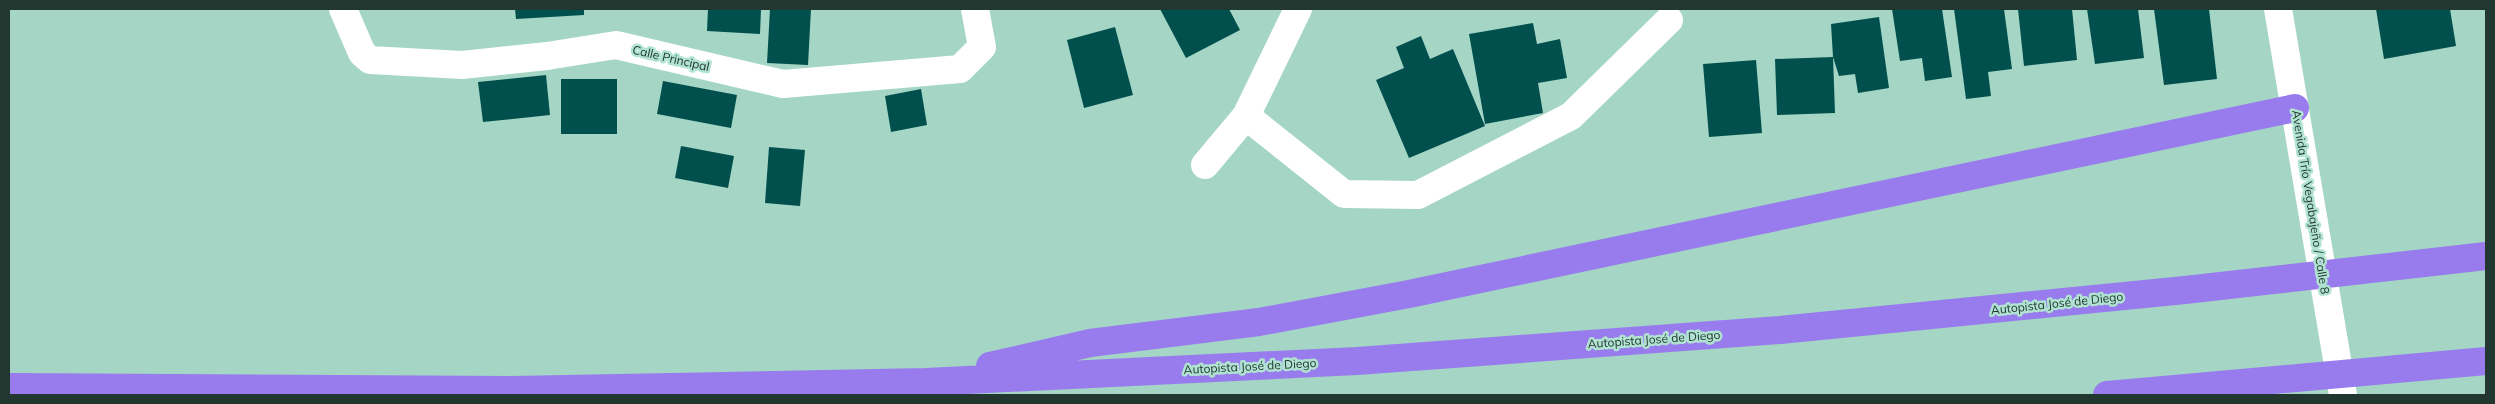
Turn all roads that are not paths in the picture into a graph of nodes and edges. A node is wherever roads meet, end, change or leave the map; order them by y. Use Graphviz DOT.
graph roads {
  1 [pos="343,9"];
  2 [pos="975,9"];
  3 [pos="1298,9"];
  4 [pos="2278,9"];
  5 [pos="1669,20"];
  6 [pos="2295,108"];
  7 [pos="1246,116"];
  8 [pos="1205,165"];
  9 [pos="2486,256"];
  10 [pos="2486,361"];
  11 [pos="926,382"];
  12 [pos="9,387"];
  13 [pos="2107,395"];
  14 [pos="2342,395"];
  1 -- 2 [label="street, Calle Principal"];
  3 -- 7 [label="street"];
  4 -- 6 [label="street, Avenida Trío Vegabajeño / Calle 8"];
  5 -- 7 [label="street"];
  6 -- 11 [label="highway"];
  6 -- 14 [label="street, Avenida Trío Vegabajeño / Calle 8"];
  7 -- 8 [label="street"];
  9 -- 11 [label="highway, Autopista José de Diego"];
  10 -- 13 [label="highway"];
  11 -- 12 [label="highway, Autopista José de Diego"];
}
